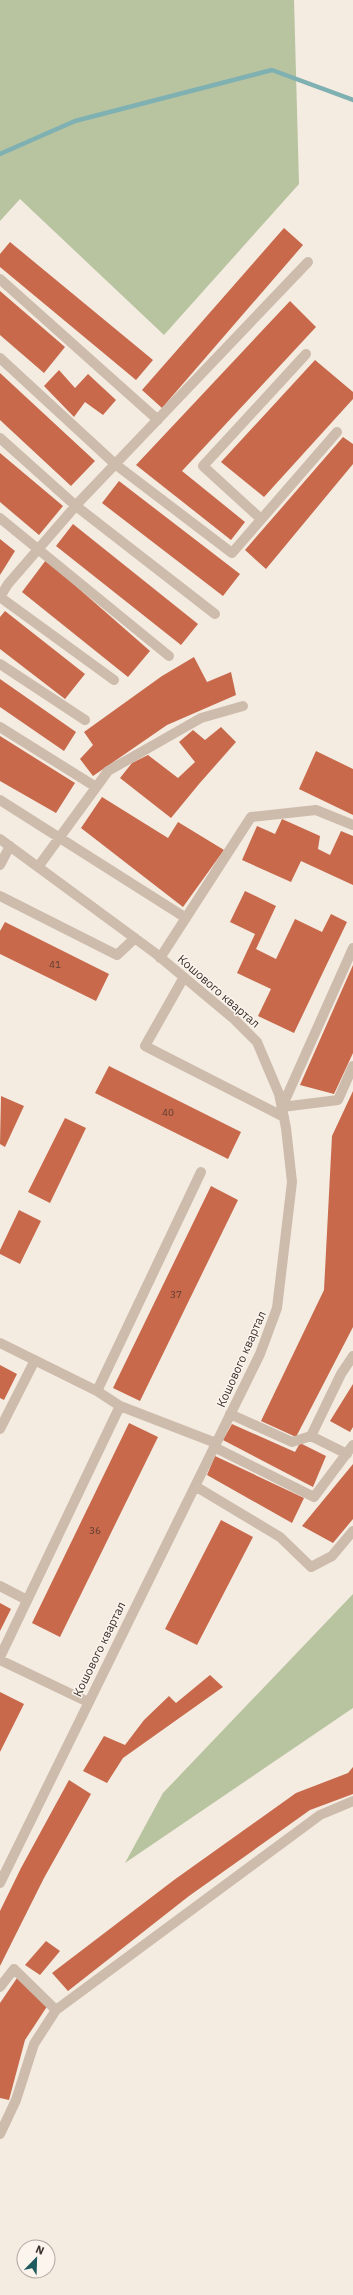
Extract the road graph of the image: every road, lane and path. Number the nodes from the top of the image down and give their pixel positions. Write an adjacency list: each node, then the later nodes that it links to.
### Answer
1 (308, 262): 5 (street)
2 (0, 279): 5 (street)
3 (306, 354): 11 (street)
4 (0, 358): 8 (street)
5 (158, 420): 8 (street)
6 (338, 432): 11 (street)
7 (0, 438): 9 (street)
8 (115, 464): 9 (street); 11 (street)
9 (76, 506): 12 (street); 14 (street)
10 (0, 518): 12 (street)
11 (261, 519)
12 (39, 548): 13 (street); 15 (street)
13 (0, 597): 17 (street)
14 (215, 614)
15 (169, 656)
16 (0, 664): 19 (street)
17 (114, 680)
18 (242, 706): 21 (street)
19 (85, 720)
20 (0, 727): 21 (street)
21 (96, 787): 24 (street)
22 (0, 800): 24 (street)
23 (353, 825): 30 (street)
24 (60, 837): 28 (street); 30 (street)
25 (0, 839): 26 (street, Кошового квартал)
26 (10, 846): 27 (street); 28 (street, Кошового квартал)
27 (0, 865)
28 (38, 867): 31 (street, Кошового квартал)
29 (0, 896): 31 (street)
30 (186, 918): 33 (street)
31 (135, 938): 33 (street, Кошового квартал)
32 (353, 948): 36 (street)
33 (160, 958): 34 (street, Кошового квартал)
34 (184, 977): 36 (street, Кошового квартал); 37 (street)
35 (353, 1066): 36 (street)
36 (282, 1107): 37 (street, Кошового квартал)
37 (284, 1117): 44 (street, Кошового квартал)
38 (201, 1172): 42 (street)
39 (0, 1343): 41 (street)
40 (353, 1356): 46 (street)
41 (35, 1360): 42 (street); 45 (street)
42 (97, 1391): 43 (street)
43 (120, 1406): 47 (street); 53 (street)
44 (230, 1414): 46 (street); 47 (street, Кошового квартал)
45 (0, 1429)
46 (311, 1436): 49 (street)
47 (215, 1445): 49 (street); 50 (street, Кошового квартал)
48 (353, 1445): 49 (street)
49 (347, 1454)
50 (195, 1486): 51 (street); 55 (street, Кошового квартал)
51 (353, 1531)
52 (0, 1586): 53 (street)
53 (26, 1600): 54 (street)
54 (0, 1658): 55 (street)
55 (88, 1702): 57 (street, Кошового квартал)
56 (353, 1801): 59 (street)
57 (0, 1883)
58 (0, 1987): 59 (street)
59 (56, 2010): 60 (street)
60 (0, 2134)

